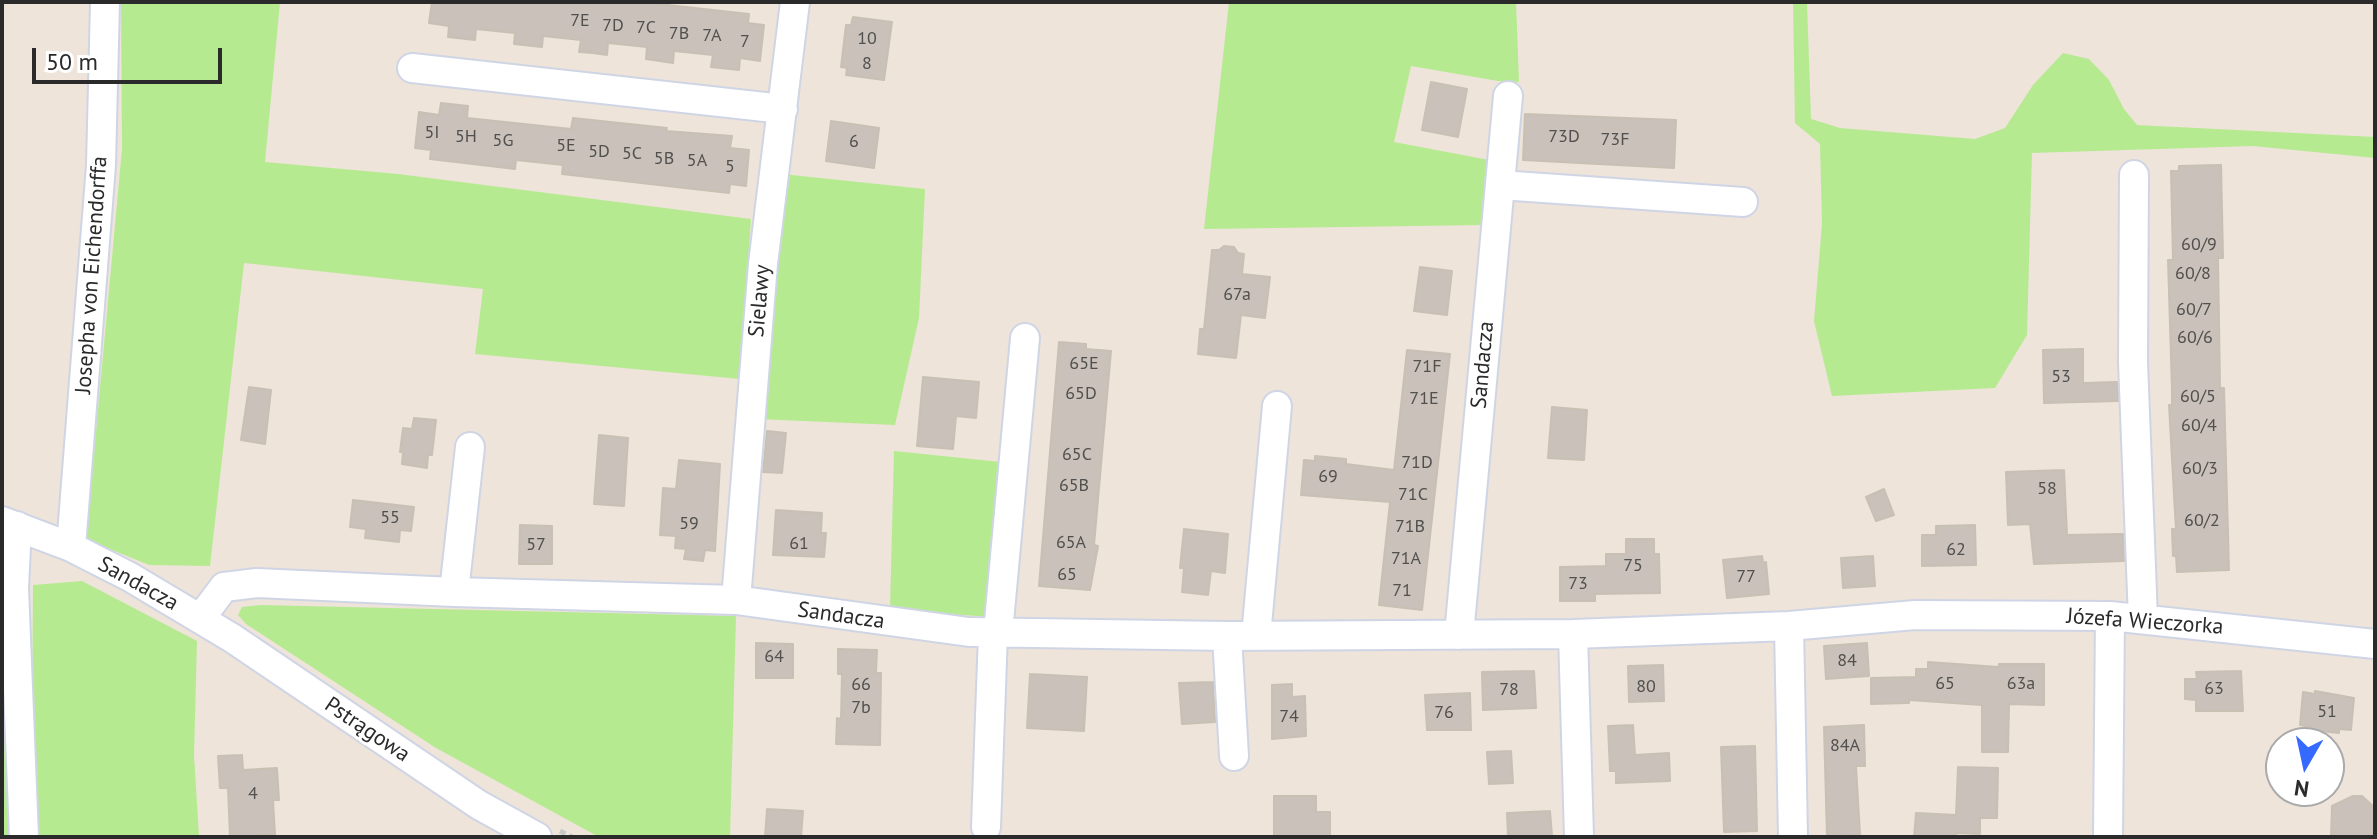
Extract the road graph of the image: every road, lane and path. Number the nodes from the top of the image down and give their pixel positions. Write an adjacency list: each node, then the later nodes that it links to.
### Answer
1 (105, 2): 13 (street, Josepha von Eichendorffa)
2 (795, 2): 5 (street, Sielawy)
3 (412, 68): 5 (street)
4 (1508, 96): 7 (street, Sandacza)
5 (783, 109): 15 (street, Sielawy)
6 (2134, 175): 19 (street)
7 (1500, 185): 8 (street); 23 (street, Sandacza)
8 (1743, 202)
9 (1025, 338): 21 (street)
10 (1277, 406): 25 (street)
11 (470, 447): 14 (street)
12 (10, 524): 13 (street, Sandacza); 29 (street)
13 (71, 547): 18 (street, Sandacza)
14 (454, 592): 15 (street, Sandacza); 18 (street, Sandacza)
15 (736, 600): 21 (street, Sandacza)
16 (1915, 615): 17 (street, Józefa Wieczorka); 20 (street, Sandacza)
17 (2110, 616): 19 (street, Józefa Wieczorka); 33 (street)
18 (200, 619): 30 (street, Pstrągowa)
19 (2143, 619): 26 (street, Józefa Wieczorka)
20 (1789, 626): 22 (street, Sandacza); 32 (street)
21 (996, 633): 24 (street, Sandacza); 28 (street)
22 (1573, 634): 23 (street, Sandacza); 31 (street)
23 (1459, 635): 25 (street, Sandacza)
24 (1227, 636): 25 (street, Sandacza); 27 (street)
25 (1256, 636)
26 (2374, 647)
27 (1234, 756)
28 (986, 827)
29 (24, 837)
30 (537, 837)
31 (1579, 837)
32 (1793, 837)
33 (2108, 837)

